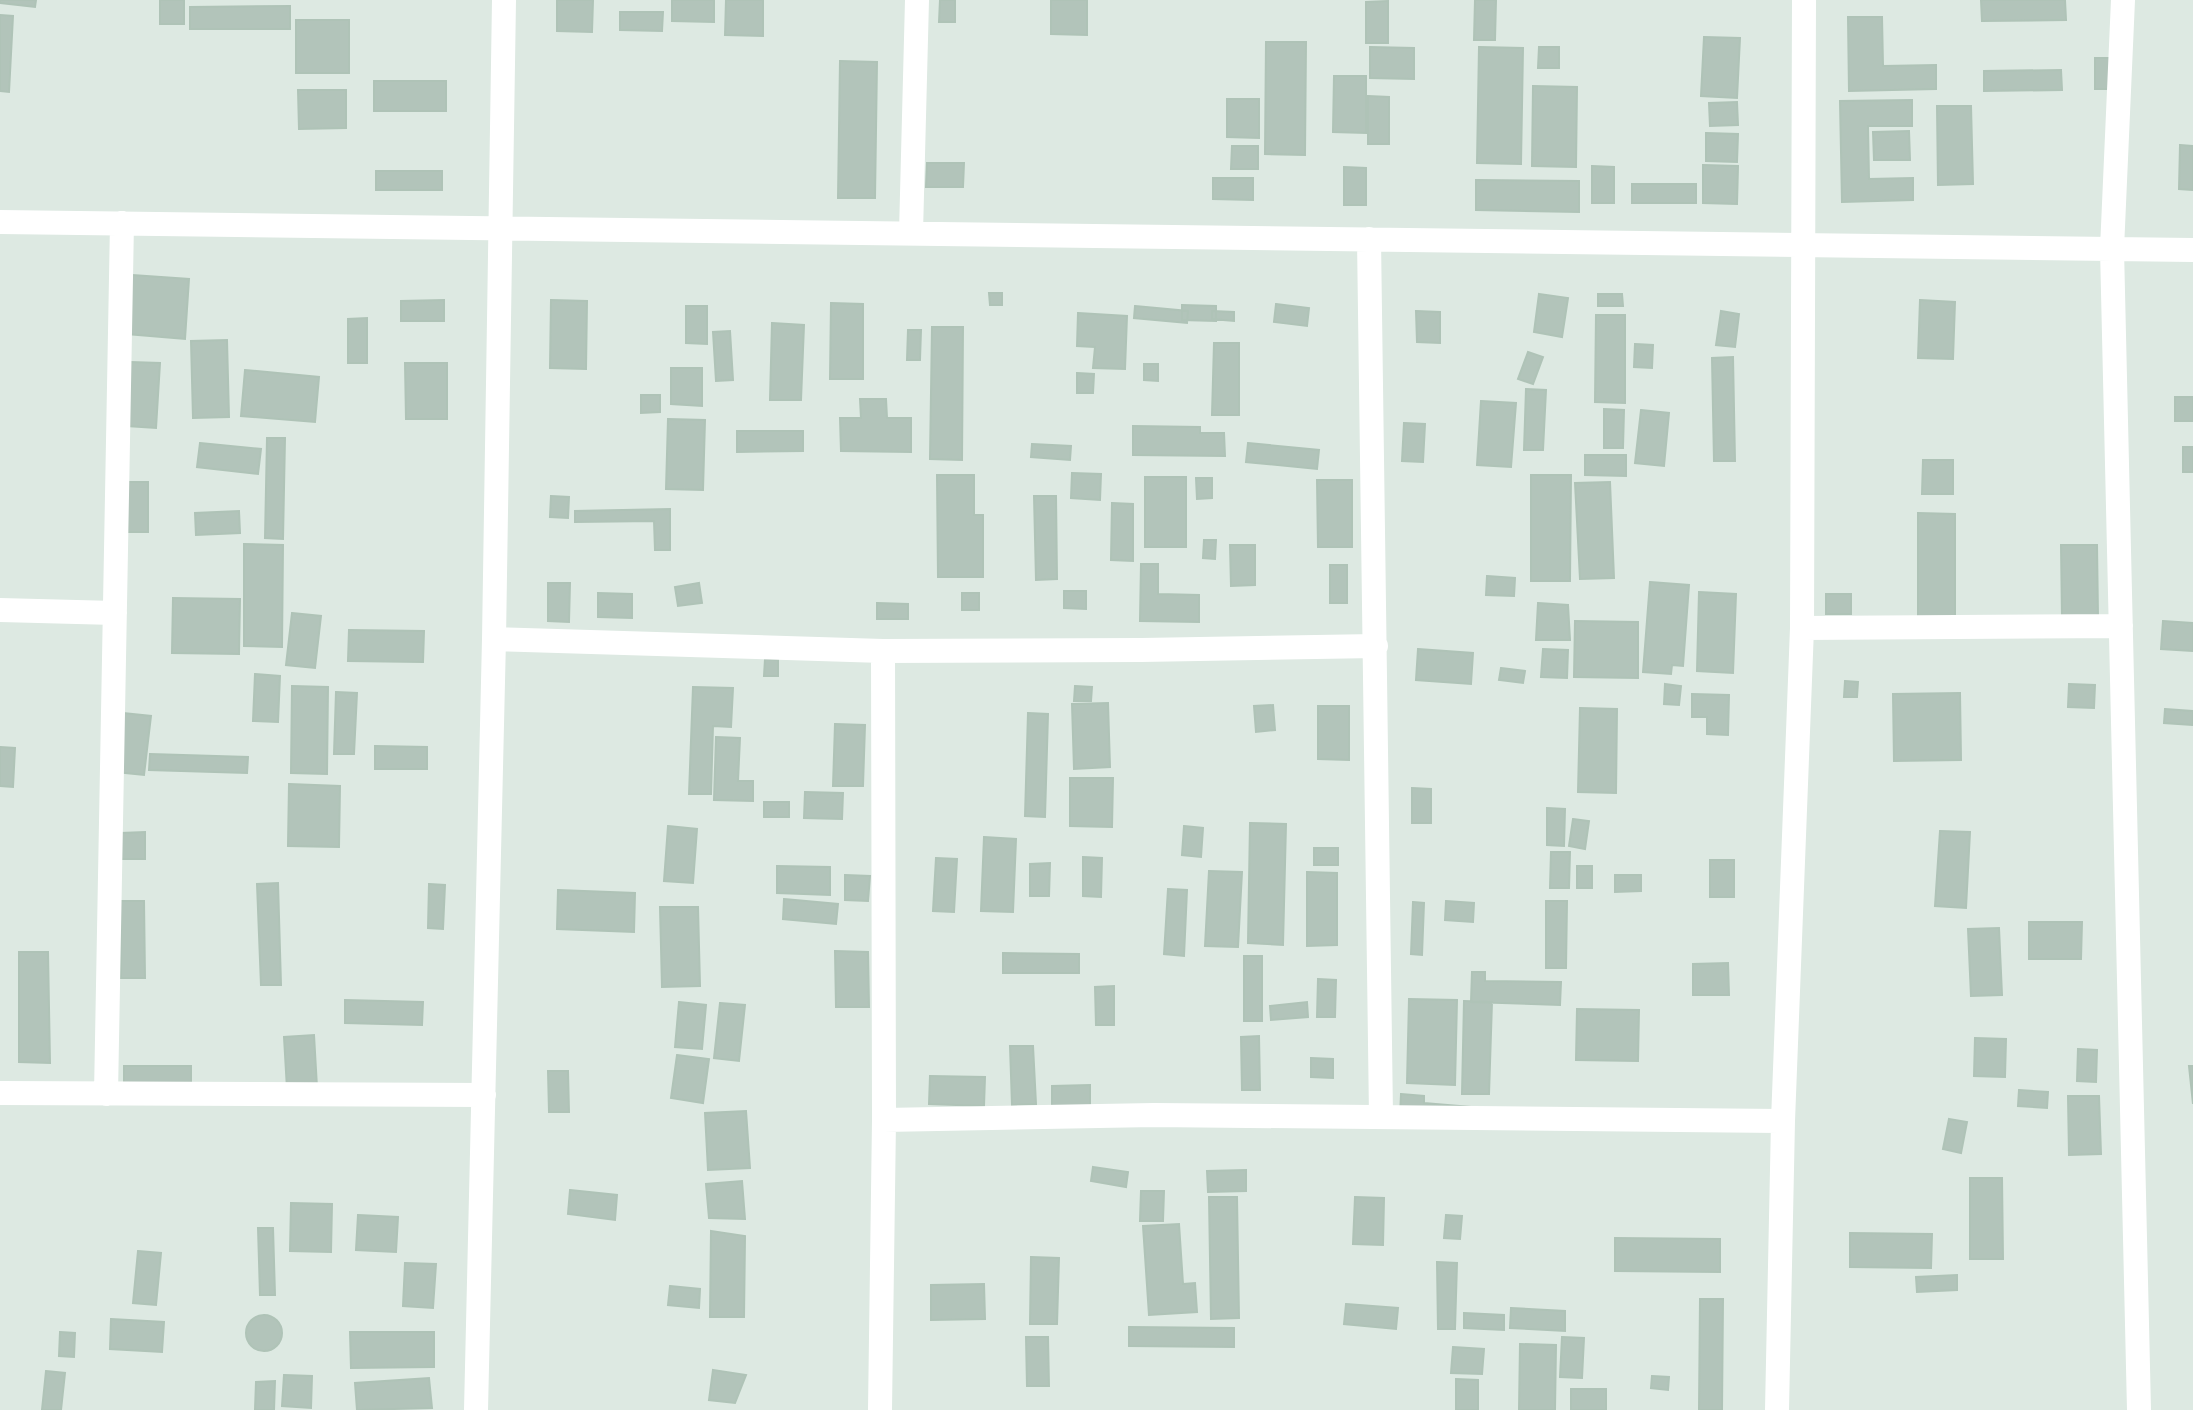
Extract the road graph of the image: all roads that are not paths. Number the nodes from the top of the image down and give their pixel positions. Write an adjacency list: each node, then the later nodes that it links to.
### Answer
1 (504, 0): 7 (street)
2 (917, 0): 8 (street)
3 (1804, 0): 10 (street)
4 (2123, 0): 11 (street)
5 (0, 222): 6 (street)
6 (122, 223): 7 (street); 14 (street)
7 (500, 227): 8 (street); 17 (street)
8 (911, 233): 9 (street)
9 (1369, 239): 10 (street); 18 (street)
10 (1802, 245): 11 (street); 16 (street)
11 (2112, 249): 12 (street); 15 (street)
12 (2193, 250)
13 (0, 610): 14 (street)
14 (115, 613): 21 (street)
15 (2121, 626): 16 (street); 29 (street)
16 (1802, 628): 25 (street)
17 (494, 639): 19 (street); 22 (street)
18 (1376, 646): 19 (street); 23 (street)
19 (883, 651): 24 (street)
20 (0, 1093): 21 (street)
21 (106, 1094): 22 (street)
22 (484, 1095): 26 (street)
23 (1381, 1116): 24 (street); 25 (street)
24 (884, 1120): 27 (street)
25 (1783, 1121): 28 (street)
26 (476, 1410)
27 (880, 1410)
28 (1777, 1410)
29 (2139, 1410)

